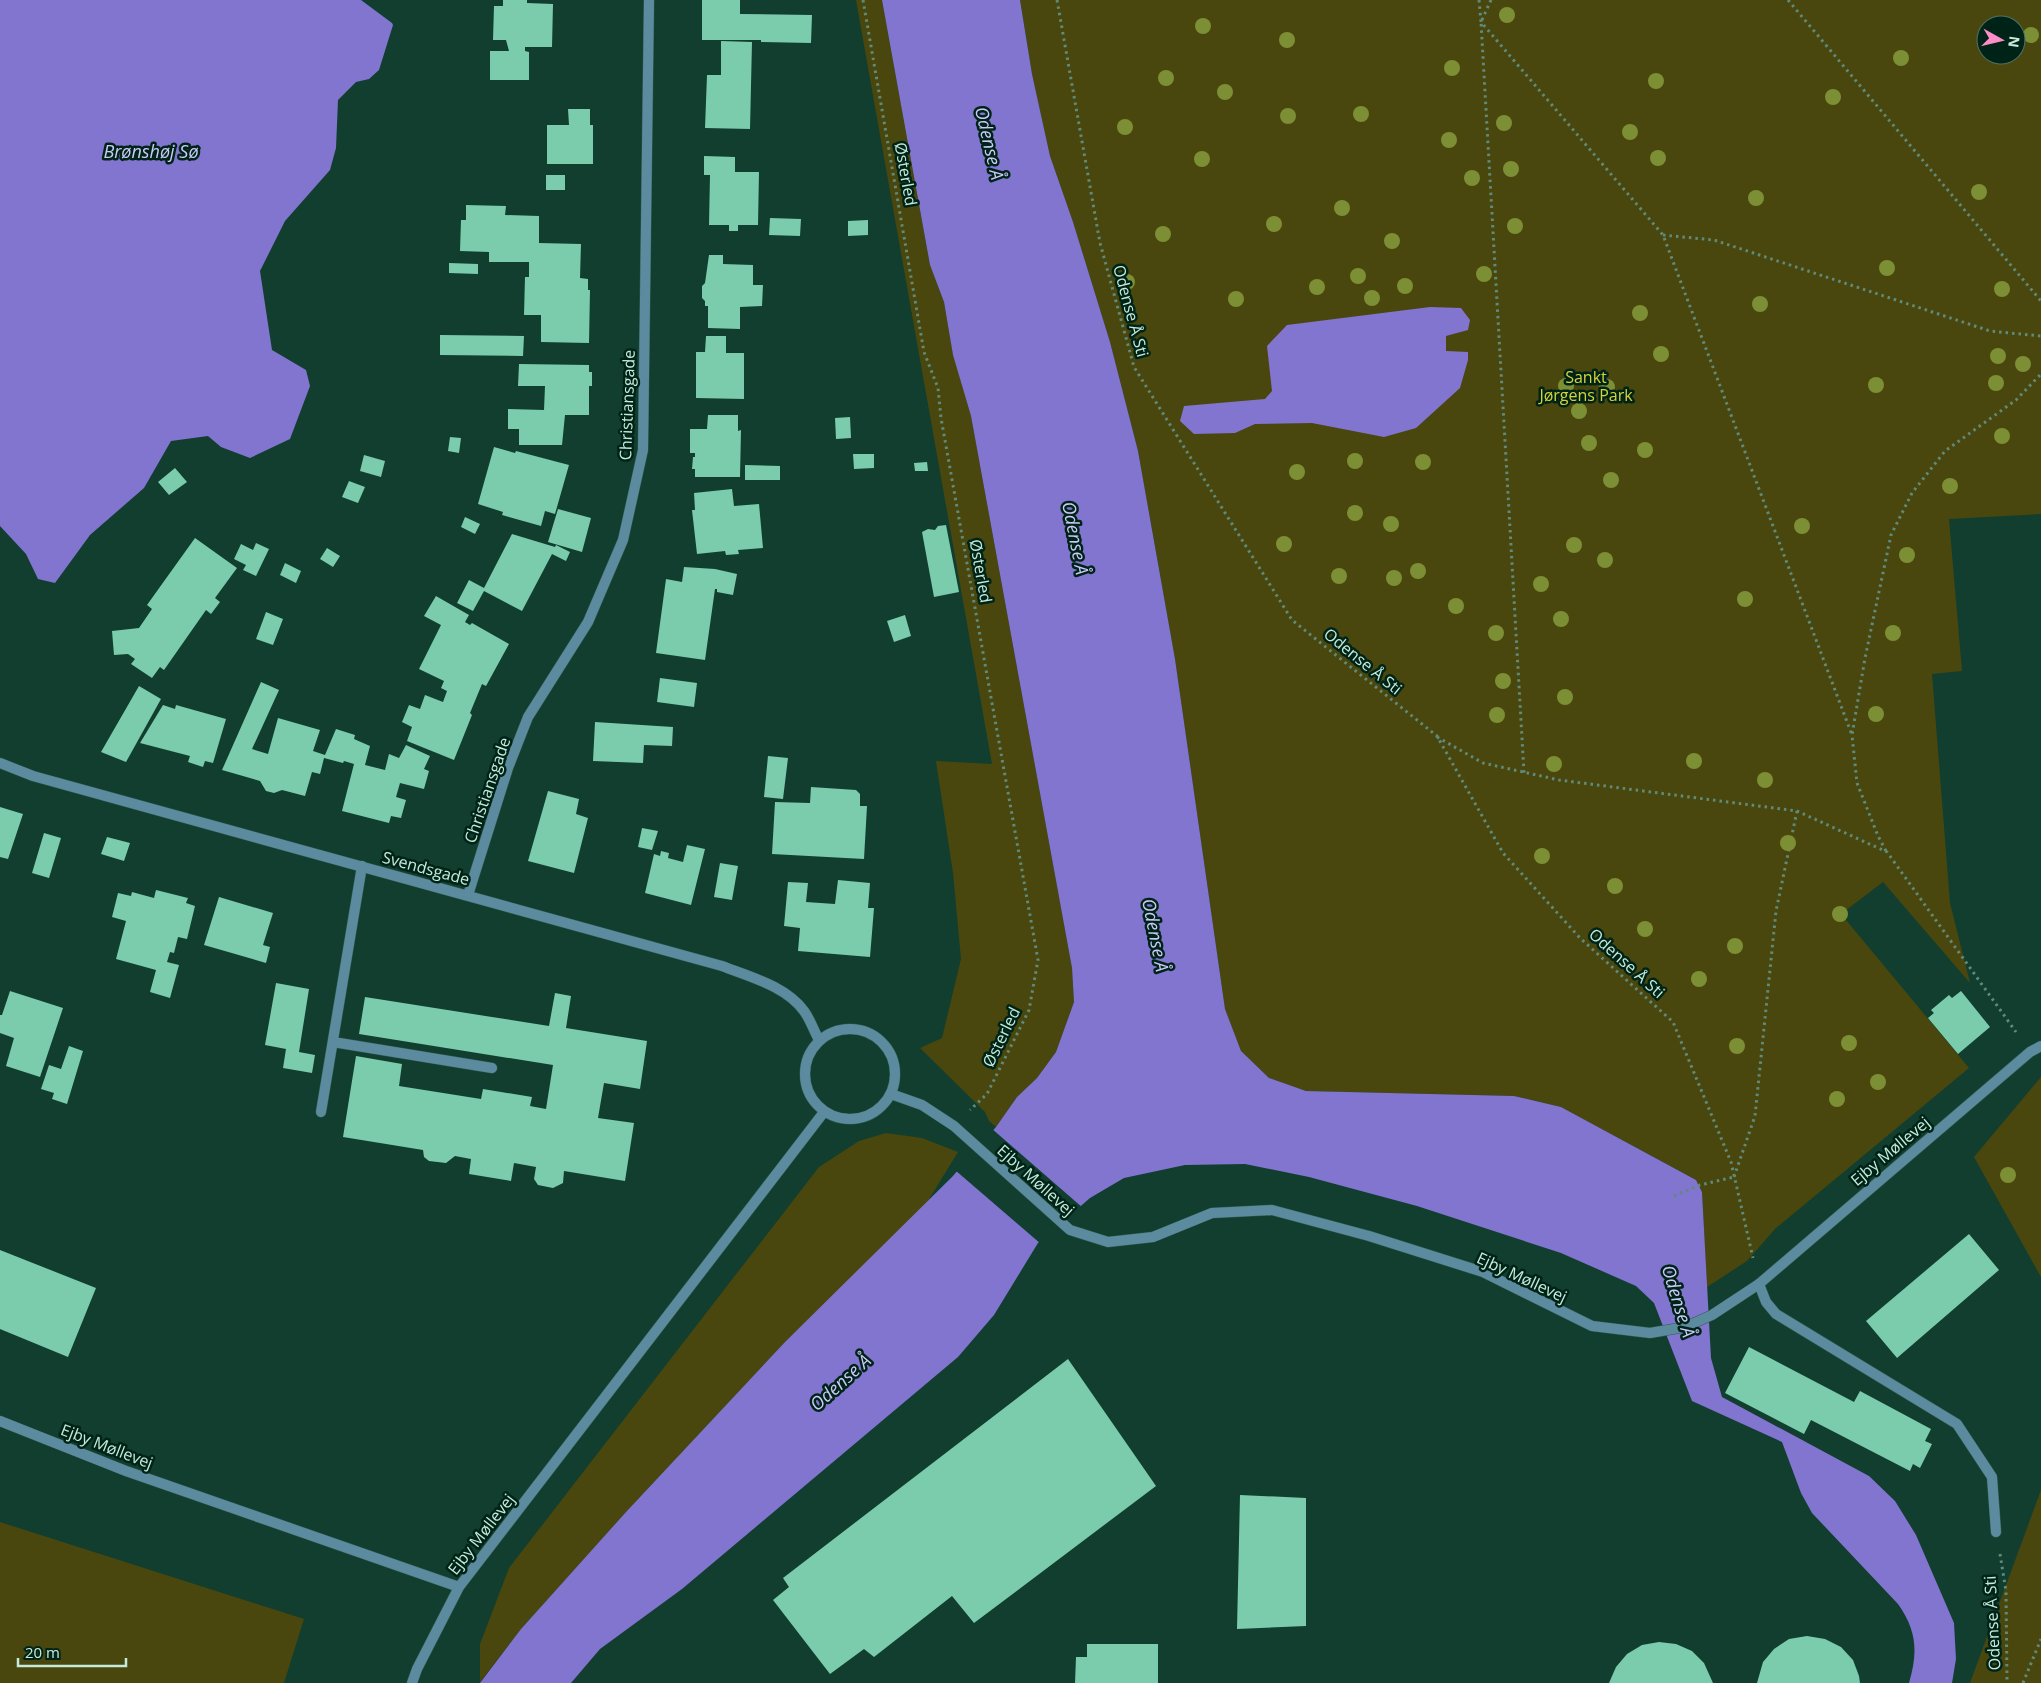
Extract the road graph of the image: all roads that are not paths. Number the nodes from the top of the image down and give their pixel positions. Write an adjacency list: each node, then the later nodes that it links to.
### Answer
1 (649, 0): 4 (street, Christiansgade)
2 (0, 763): 3 (street, Svendsgade)
3 (362, 866): 4 (street, Svendsgade); 6 (street)
4 (468, 895): 5 (street, Svendsgade)
5 (819, 1040): 9 (street); 11 (street)
6 (333, 1042): 8 (street); 10 (street)
7 (2041, 1046): 12 (street, Ejby Møllevej)
8 (492, 1068)
9 (891, 1094): 11 (street); 12 (street, Ejby Møllevej)
10 (321, 1112)
11 (824, 1112): 15 (street, Ejby Møllevej)
12 (1759, 1284): 14 (street)
13 (0, 1421): 15 (street, Ejby Møllevej)
14 (1996, 1532)
15 (459, 1587): 16 (street)
16 (412, 1683)

